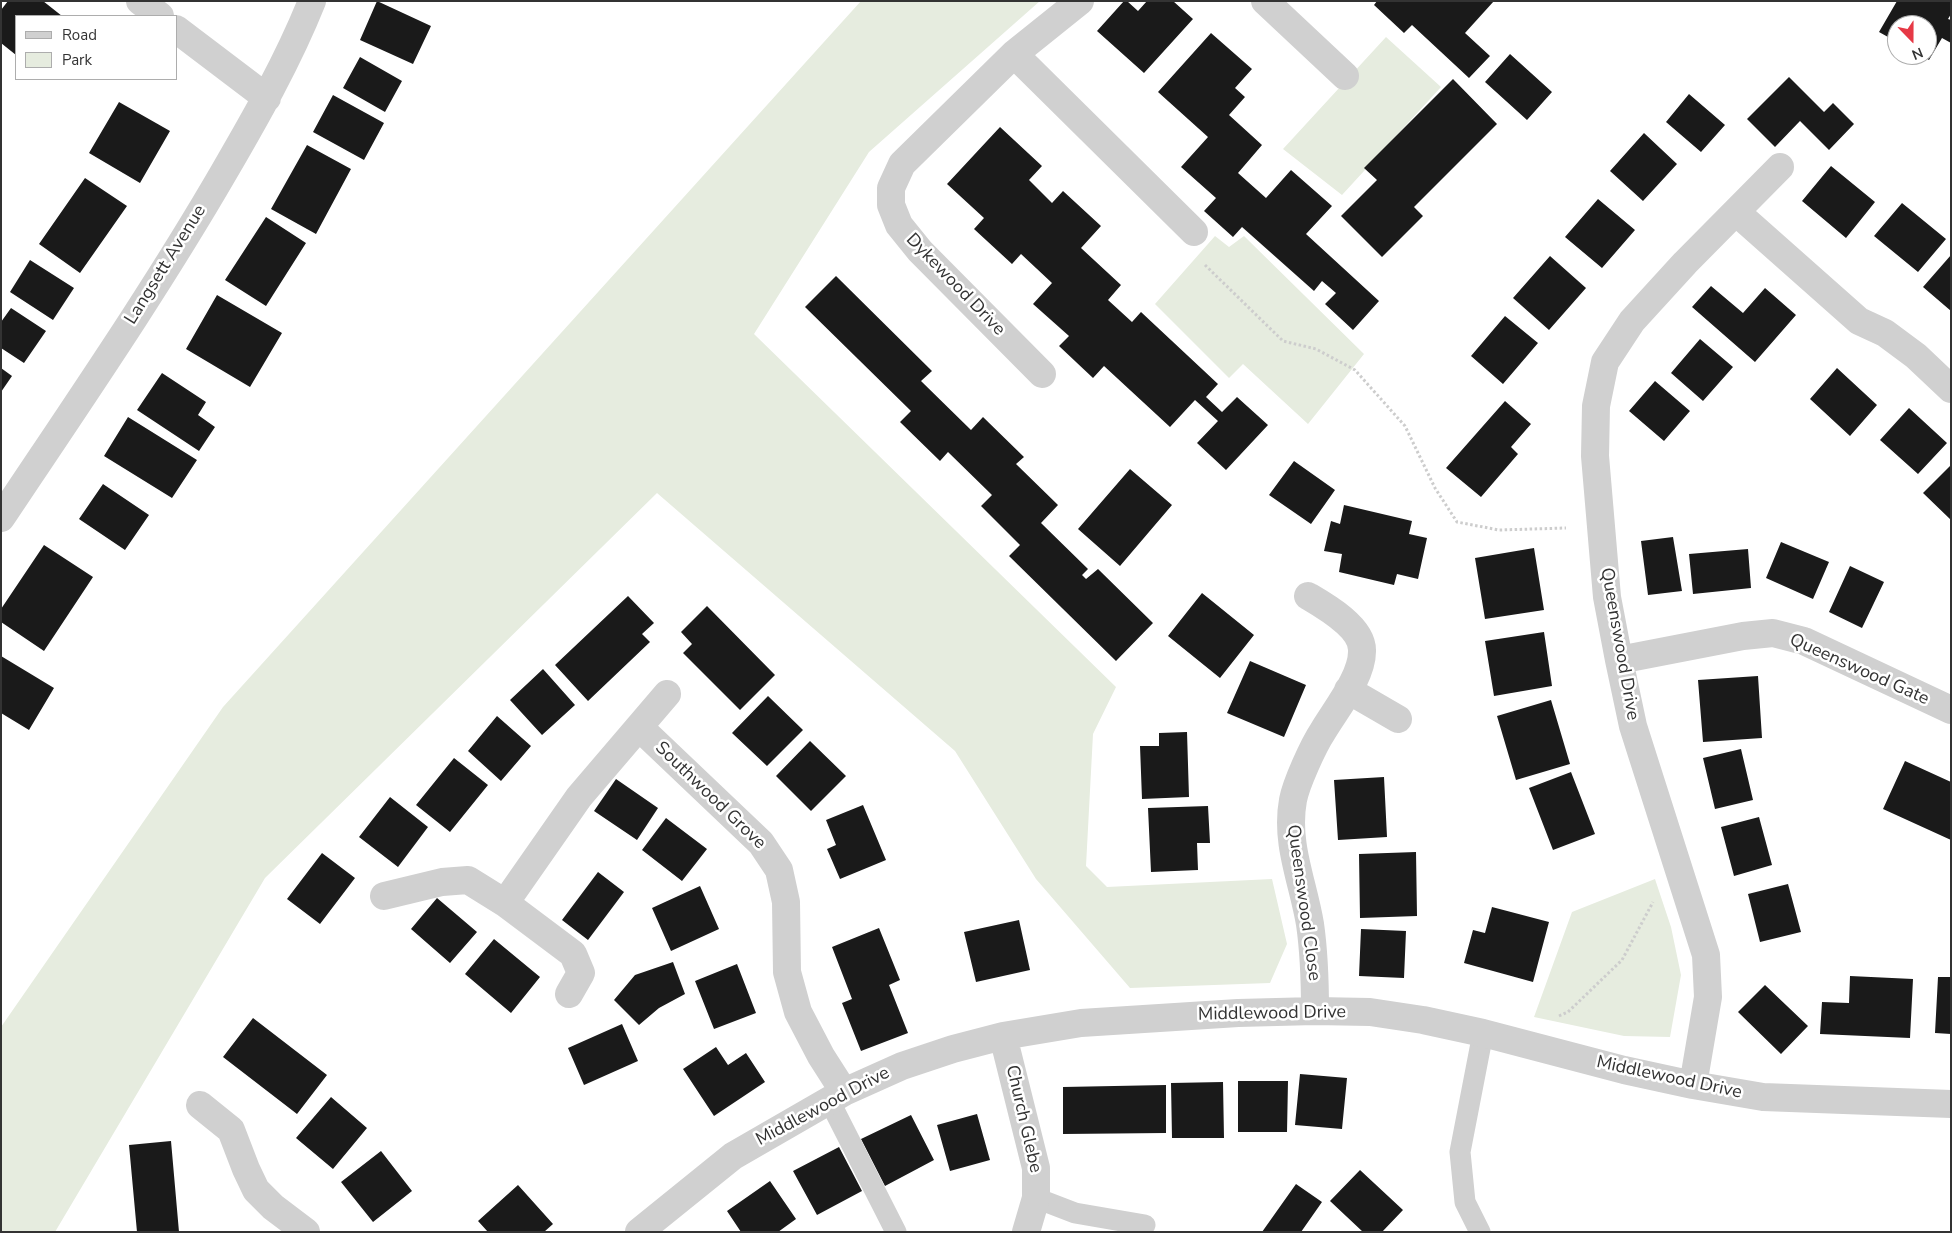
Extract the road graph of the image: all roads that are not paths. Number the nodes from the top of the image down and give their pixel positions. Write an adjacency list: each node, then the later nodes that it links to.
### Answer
1 (140, 1): 5 (street)
2 (312, 1): 9 (street, Langsett Avenue)
3 (1080, 1): 7 (street, Dykewood Drive)
4 (1265, 1): 8 (street)
5 (159, 15)
6 (178, 31): 9 (street)
7 (1014, 54): 12 (street); 13 (street, Dykewood Drive)
8 (1345, 76)
9 (267, 98): 15 (street, Langsett Avenue)
10 (1780, 167): 11 (street, Queenswood Drive)
11 (1736, 212): 14 (street); 17 (street, Queenswood Drive)
12 (1194, 232)
13 (1042, 374)
14 (1951, 389)
15 (1, 518)
16 (1308, 596): 18 (street, Queenswood Close)
17 (1619, 660): 20 (street, Queenswood Gate); 29 (street, Queenswood Drive)
18 (1348, 690): 21 (street); 26 (street, Queenswood Close)
19 (667, 694): 22 (street, Southwood Grove)
20 (1951, 710)
21 (1398, 718)
22 (639, 727): 24 (street, Southwood Grove); 30 (street, Southwood Grove)
23 (384, 896): 24 (street)
24 (505, 903): 25 (street)
25 (569, 994)
26 (1315, 1011): 27 (street, Middlewood Drive); 28 (street, Middlewood Drive)
27 (1483, 1033): 29 (street, Middlewood Drive); 39 (lane)
28 (1004, 1036): 30 (street, Middlewood Drive); 33 (street, Church Glebe)
29 (1693, 1085): 31 (street, Middlewood Drive)
30 (836, 1096): 36 (street, Middlewood Drive); 37 (lane)
31 (1951, 1104)
32 (200, 1105): 35 (street)
33 (1036, 1198): 34 (lane); 38 (street, Church Glebe)
34 (1145, 1226)
35 (306, 1232)
36 (639, 1232)
37 (896, 1232)
38 (1026, 1232)
39 (1480, 1232)

